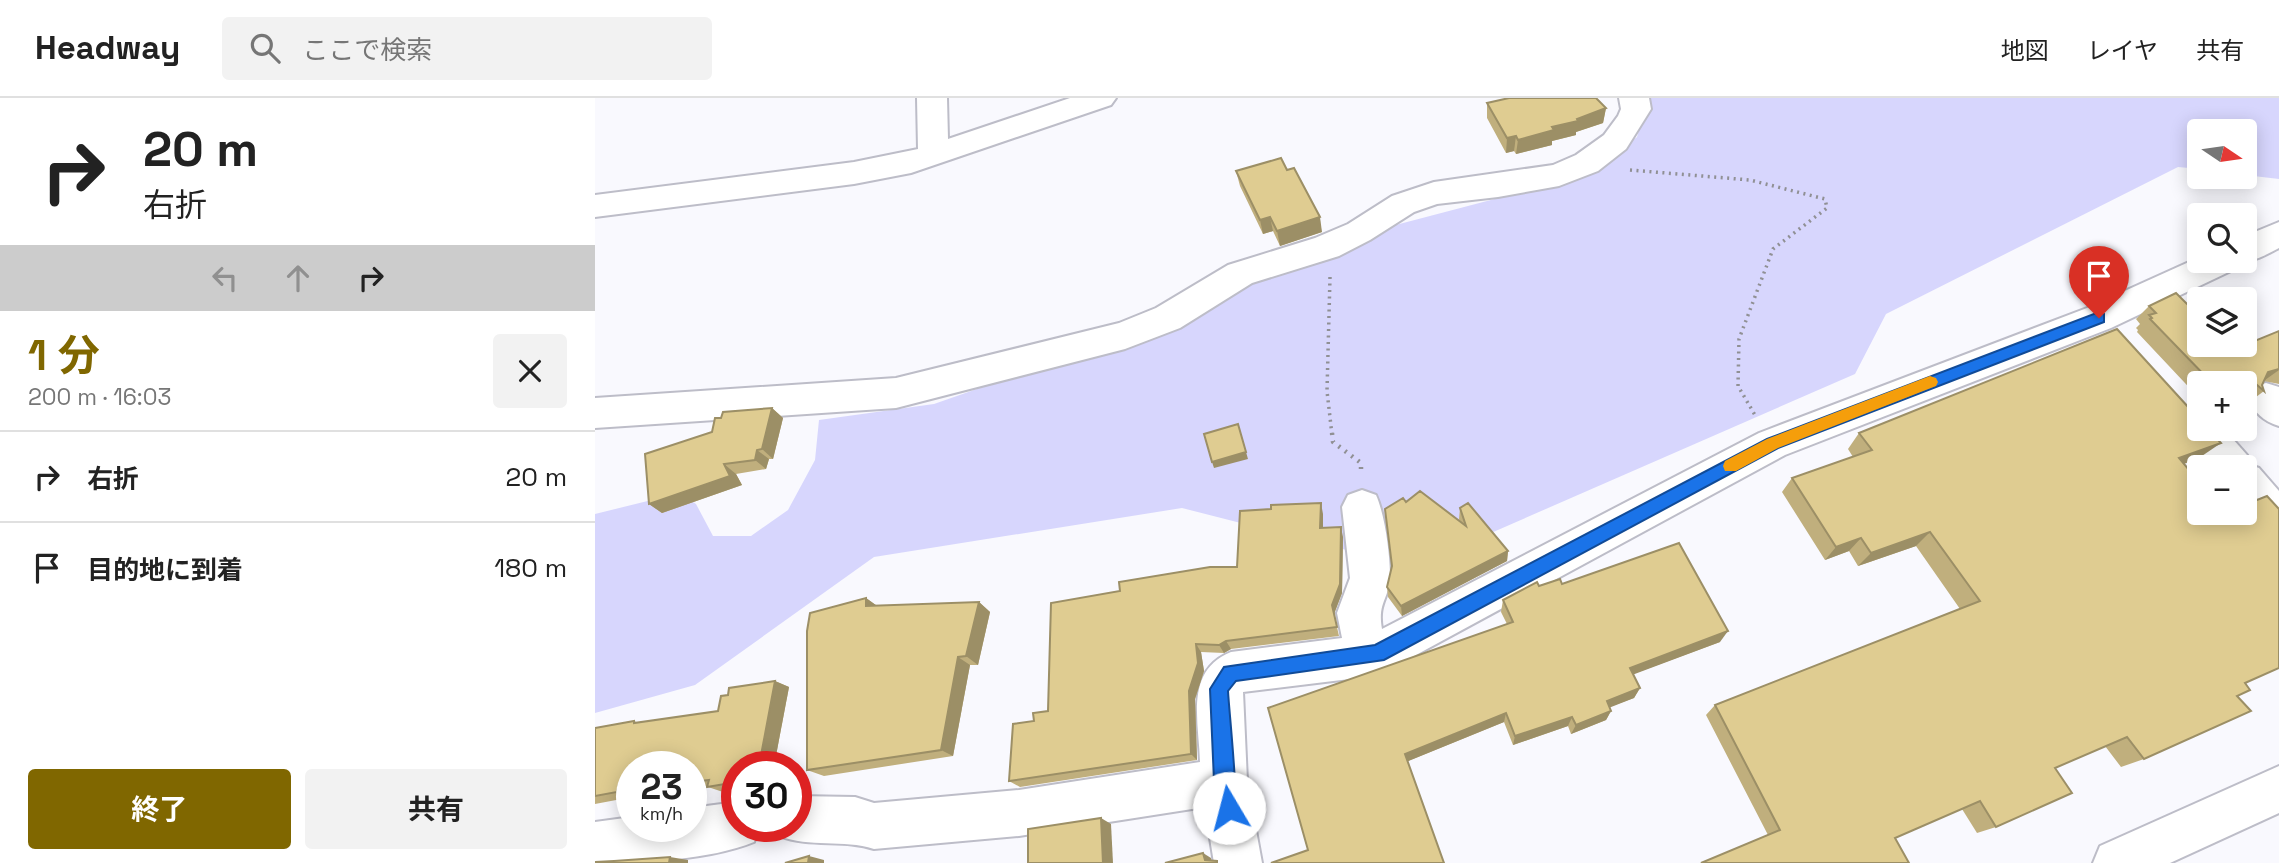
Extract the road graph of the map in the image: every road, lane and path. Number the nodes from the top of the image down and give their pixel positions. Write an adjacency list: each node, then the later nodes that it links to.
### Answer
1 (932, 98): 4 (street)
2 (1101, 98): 4 (street)
3 (1634, 98): 5 (street)
4 (933, 155): 6 (street)
5 (1587, 163): 9 (street); 13 (path)
6 (595, 205)
7 (2279, 234): 8 (street)
8 (2257, 244)
9 (1331, 245): 11 (street); 15 (path)
10 (2201, 273): 13 (street)
11 (595, 413)
12 (2211, 441): 14 (street)
13 (1772, 444): 19 (street)
14 (2223, 455)
15 (1361, 463)
16 (2257, 494): 18 (street)
17 (1362, 508): 19 (street)
18 (2279, 519)
19 (1366, 656): 20 (street)
20 (1224, 781): 22 (street); 25 (street)
21 (2279, 789): 26 (street)
22 (812, 819)
23 (721, 827): 24 (street)
24 (595, 846)
25 (1238, 863)
26 (2117, 863)

